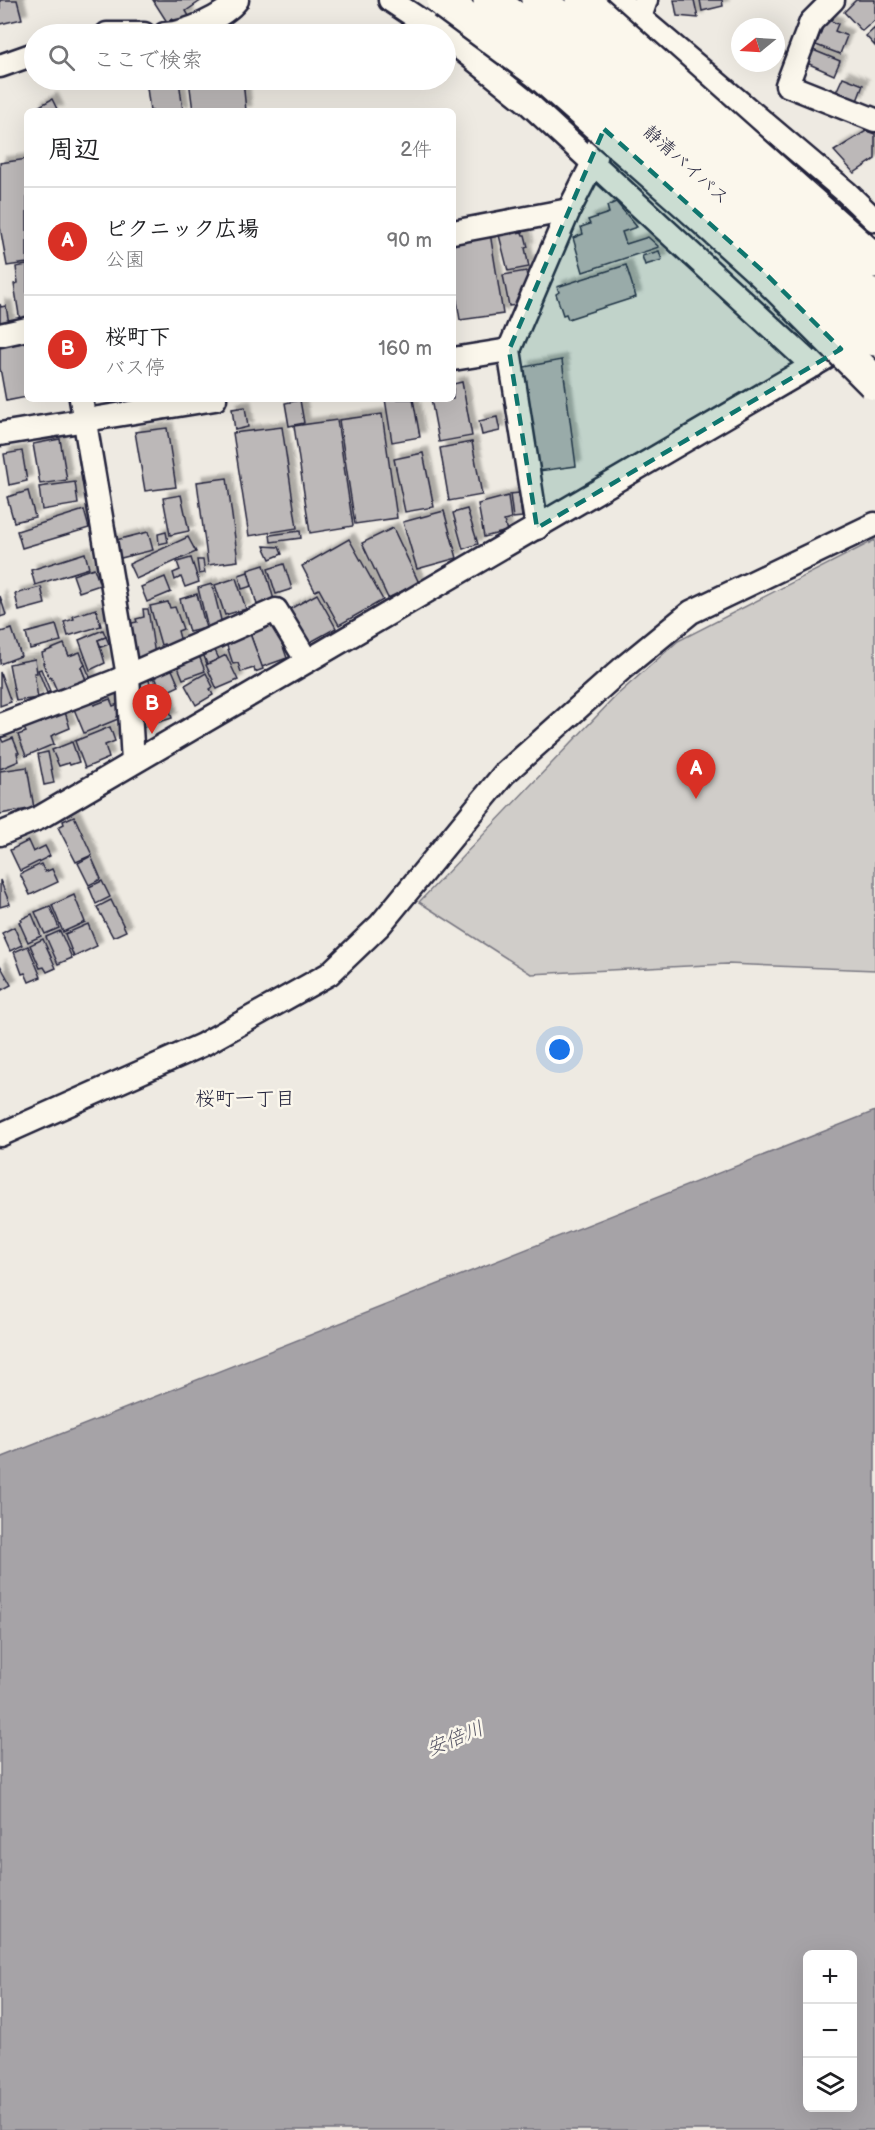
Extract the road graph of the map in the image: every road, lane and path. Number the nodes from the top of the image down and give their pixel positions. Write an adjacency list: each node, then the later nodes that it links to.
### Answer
1 (237, 0): 10 (street)
2 (390, 0): 11 (street)
3 (490, 0): 25 (highway, 静清バイパス, bridge)
4 (538, 0): 21 (highway, 静清バイパス, bridge)
5 (582, 0): 20 (highway, bridge)
6 (620, 0): 9 (street)
7 (833, 0): 15 (street)
8 (444, 2): 29 (highway, bridge)
9 (643, 8): 16 (street); 18 (street)
10 (202, 24)
11 (426, 24)
12 (456, 46): 16 (street)
13 (24, 58): 14 (street)
14 (0, 66)
15 (873, 115)
16 (593, 163): 17 (street); 28 (street)
17 (569, 210): 19 (street); 26 (street)
18 (875, 220)
19 (456, 231)
20 (875, 261)
21 (875, 301)
22 (875, 329): 28 (street)
23 (24, 330): 24 (street)
24 (0, 335)
25 (875, 339)
26 (509, 350): 27 (street); 34 (street)
27 (456, 359)
28 (813, 366): 34 (street)
29 (875, 383)
30 (179, 402): 31 (street)
31 (83, 410): 32 (street); 36 (street)
32 (0, 434)
33 (875, 524): 40 (street)
34 (537, 528): 35 (street)
35 (307, 661): 36 (street); 38 (street)
36 (128, 676): 37 (street); 38 (street)
37 (0, 725)
38 (133, 762): 39 (street)
39 (0, 834)
40 (0, 1135)

